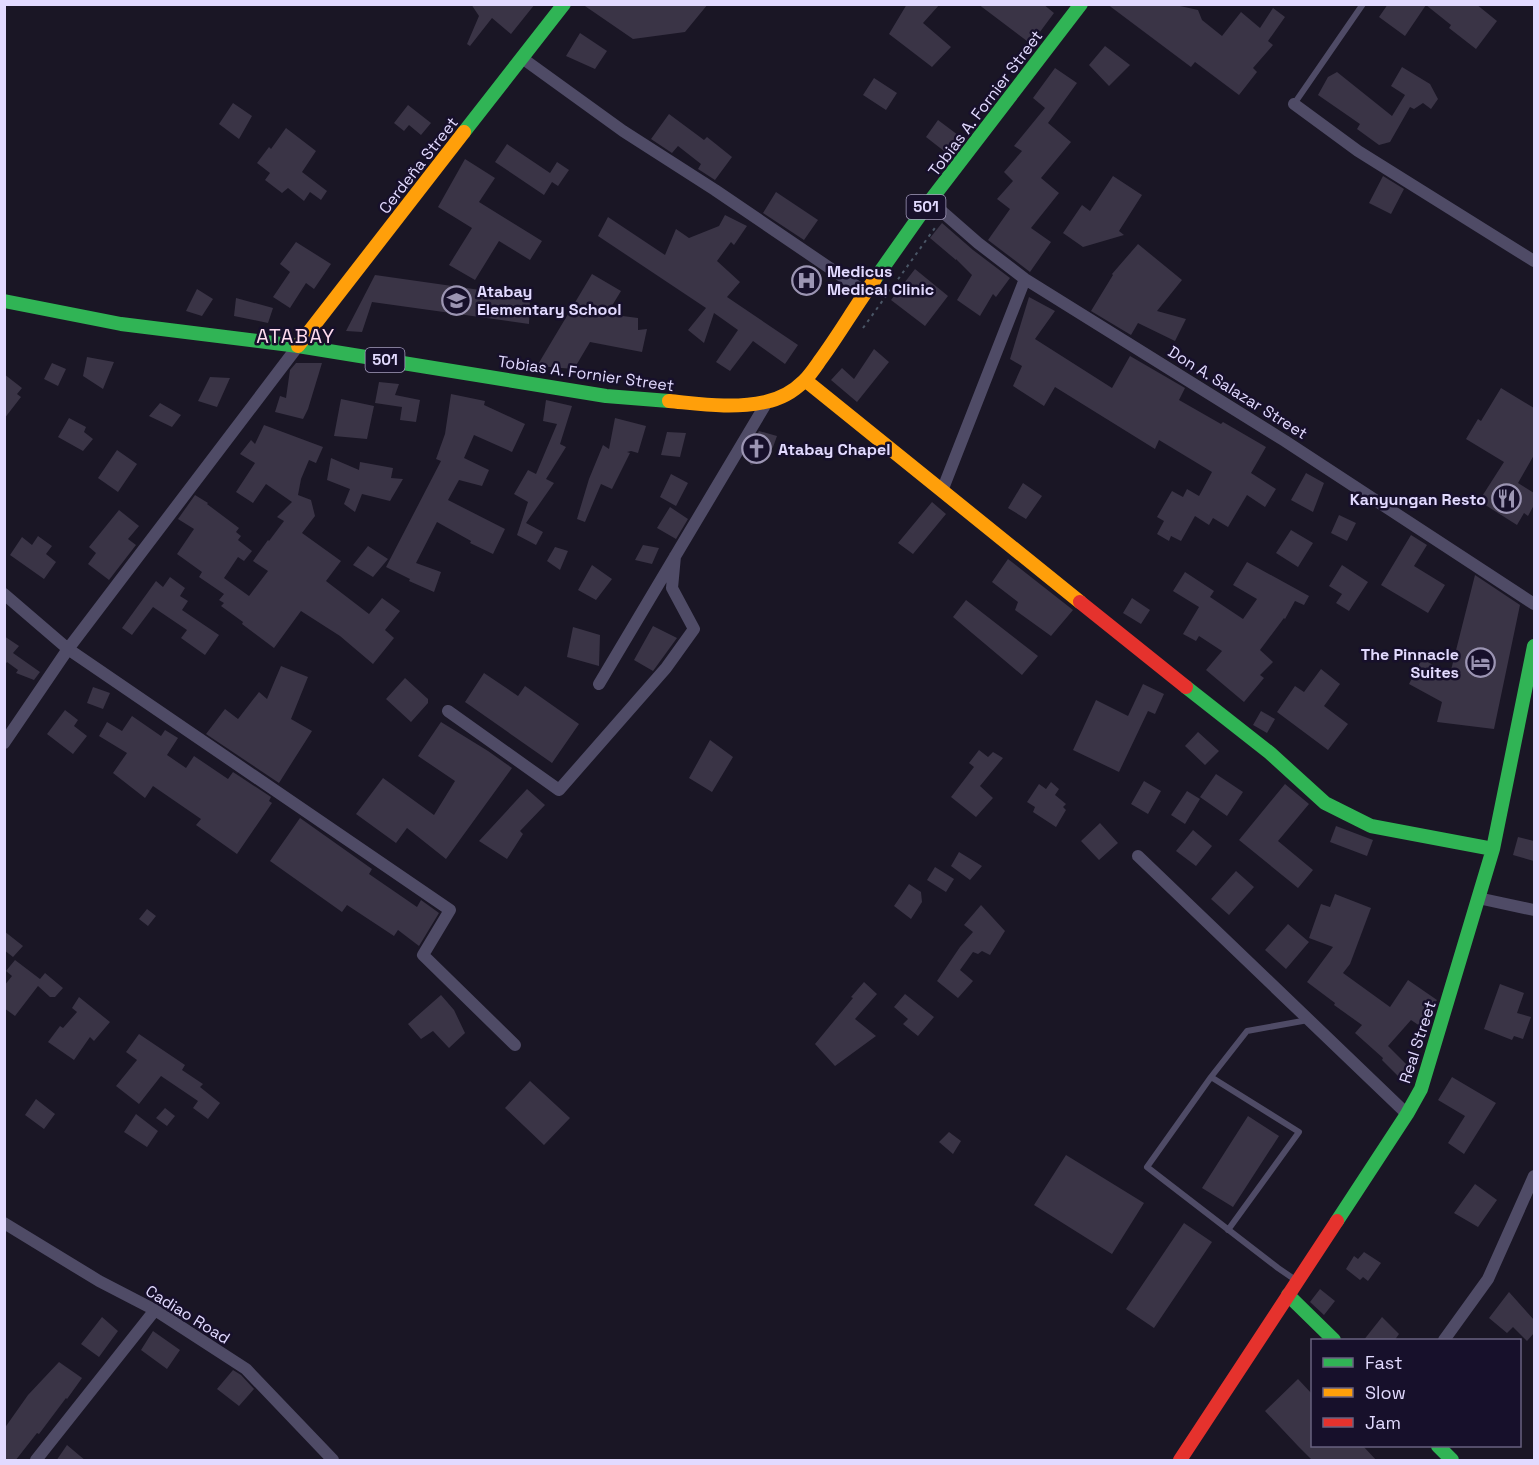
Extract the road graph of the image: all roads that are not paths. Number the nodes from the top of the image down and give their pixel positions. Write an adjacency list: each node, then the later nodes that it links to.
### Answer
1 (564, 4): 4 (main road, Cerdeña Street)
2 (1081, 4): 6 (main road, Tobias A. Fornier Street / 501)
3 (1363, 4): 5 (lane)
4 (522, 58): 9 (street); 11 (main road, Cerdeña Street)
5 (1294, 104): 7 (street)
6 (930, 201): 8 (street, Don A. Salazar Street); 9 (main road, Tobias A. Fornier Street / 501)
7 (1534, 261)
8 (1025, 279): 14 (street); 17 (street, Don A. Salazar Street)
9 (865, 292): 12 (main road, Tobias A. Fornier Street / 501)
10 (4, 301): 11 (main road, Tobias A. Fornier Street / 501)
11 (298, 346): 13 (main road, Tobias A. Fornier Street / 501); 19 (street)
12 (805, 380): 13 (main road, Tobias A. Fornier Street / 501); 14 (main road)
13 (766, 402): 15 (street)
14 (942, 491): 23 (main road)
15 (675, 556): 20 (street); 21 (street)
16 (4, 594): 19 (street)
17 (1534, 604)
18 (1534, 646): 23 (main road, Real Street)
19 (68, 649): 22 (street); 28 (street)
20 (599, 684)
21 (448, 711)
22 (4, 743)
23 (1493, 849): 25 (main road, Real Street)
24 (1138, 856): 27 (street)
25 (1478, 898): 26 (street); 30 (main road, Real Street)
26 (1534, 910)
27 (1308, 1019): 29 (lane); 30 (street)
28 (515, 1045)
29 (1210, 1077): 33 (lane); 33 (lane)
30 (1407, 1114): 34 (main road, Real Street)
31 (1534, 1176): 38 (street)
32 (4, 1223): 36 (street, Cadiao Road)
33 (1228, 1230): 34 (lane)
34 (1298, 1282): 35 (main road, Real Street)
35 (1288, 1295): 37 (main road); 42 (main road, Real Street)
36 (155, 1310): 40 (street); 41 (street, Cadiao Road)
37 (1332, 1339)
38 (1444, 1339)
39 (1439, 1447): 43 (main road)
40 (36, 1461)
41 (333, 1461)
42 (1180, 1461)
43 (1452, 1461)

